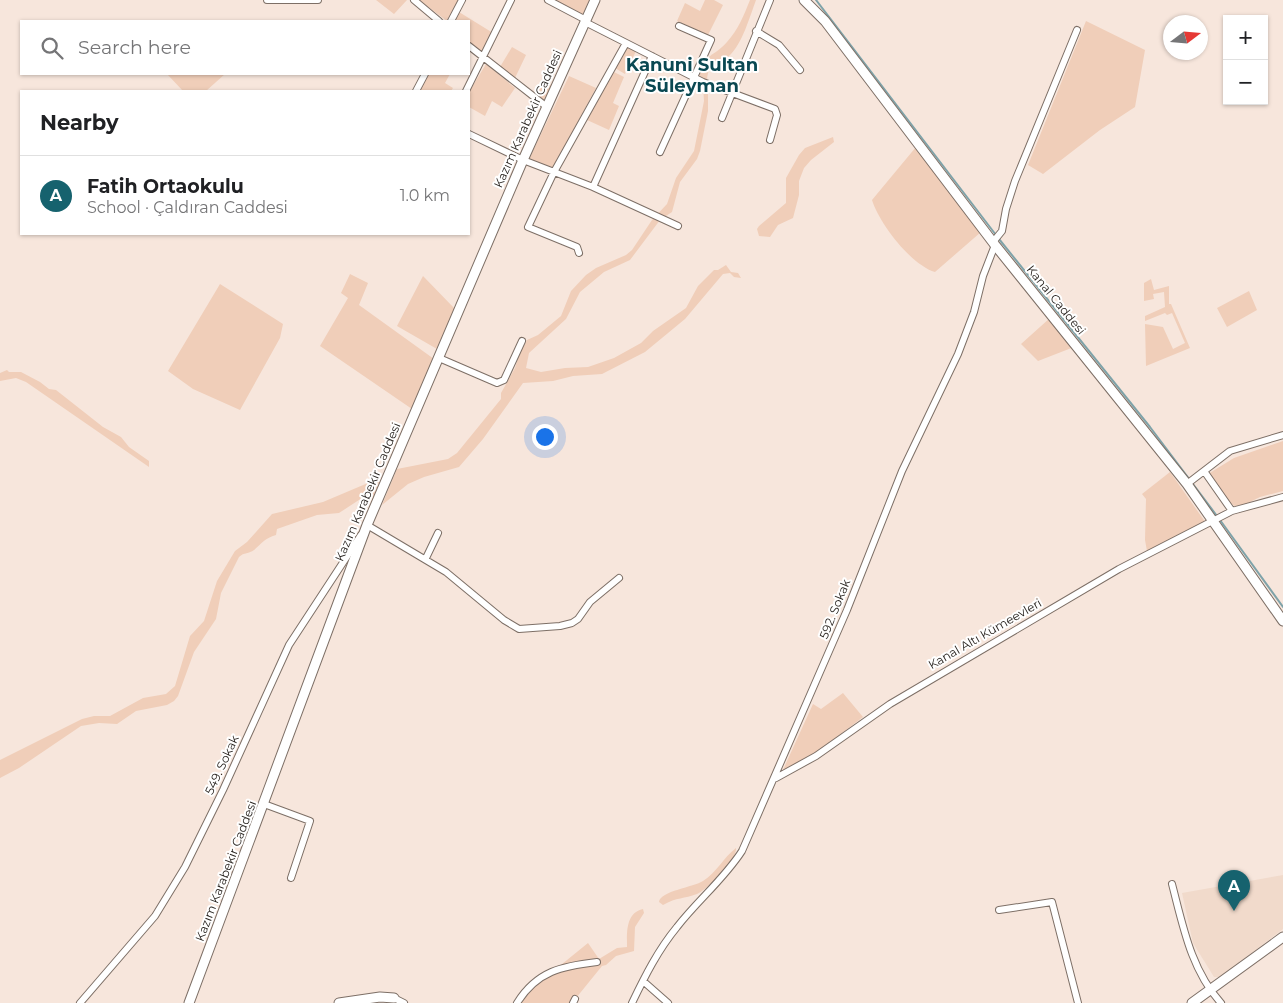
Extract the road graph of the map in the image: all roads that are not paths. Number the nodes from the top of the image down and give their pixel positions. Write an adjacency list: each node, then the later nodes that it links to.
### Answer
1 (267, 0): 2 (street)
2 (318, 0)
3 (414, 0): 10 (street)
4 (462, 0): 11 (street)
5 (511, 0): 19 (street)
6 (548, 0): 12 (street)
7 (595, 0): 12 (street, Kazım Karabekir Caddesi)
8 (770, 0): 15 (street)
9 (804, 0): 35 (street, Kanal Caddesi)
10 (438, 20)
11 (452, 20)
12 (585, 21): 16 (street); 26 (street, Kazım Karabekir Caddesi)
13 (679, 26): 22 (street)
14 (1077, 30): 35 (street, 592. Sokak)
15 (756, 31): 20 (street); 25 (street)
16 (626, 43): 18 (street); 32 (street)
17 (470, 47): 19 (street)
18 (652, 56): 22 (street); 33 (street)
19 (484, 58): 24 (street); 26 (street)
20 (800, 70)
21 (424, 75): 23 (street)
22 (694, 76): 25 (street); 30 (street)
23 (417, 90)
24 (467, 90)
25 (732, 92): 27 (street); 29 (street)
26 (547, 107): 31 (street, Kazım Karabekir Caddesi)
27 (722, 118)
28 (470, 134): 31 (street)
29 (770, 140)
30 (660, 152)
31 (523, 160): 32 (street); 38 (street, Kazım Karabekir Caddesi)
32 (554, 172): 33 (street); 36 (street)
33 (594, 187): 34 (street)
34 (678, 226)
35 (995, 240): 41 (street, Kanal Caddesi); 50 (street, 592. Sokak)
36 (579, 253)
37 (522, 341): 38 (street)
38 (438, 358): 45 (street, Kazım Karabekir Caddesi)
39 (1283, 435): 40 (street)
40 (1202, 472): 41 (street); 43 (street)
41 (1186, 484): 44 (street, Kanal Caddesi)
42 (1283, 497): 43 (street, Kanal Altı Kümeevleri)
43 (1232, 511): 44 (street, Kanal Altı Kümeevleri)
44 (1214, 522): 49 (street, Kanal Caddesi); 50 (street, Kanal Altı Kümeevleri)
45 (367, 525): 47 (street); 51 (street, Kazım Karabekir Caddesi); 60 (street, 549. Sokak)
46 (438, 533): 47 (street)
47 (426, 558): 48 (street)
48 (618, 578)
49 (1283, 620)
50 (776, 778): 57 (street, 592. Sokak)
51 (264, 804): 52 (street); 61 (street, Kazım Karabekir Caddesi)
52 (291, 878)
53 (1172, 884): 58 (street)
54 (999, 910): 67 (street)
55 (1283, 939): 58 (street)
56 (597, 962): 64 (street)
57 (642, 981): 65 (street, 592. Sokak); 66 (street)
58 (1209, 990): 68 (street); 69 (street)
59 (394, 998): 62 (street); 63 (street)
60 (80, 1003)
61 (189, 1003)
62 (339, 1003)
63 (404, 1003)
64 (517, 1003)
65 (632, 1003)
66 (668, 1003)
67 (1078, 1003)
68 (1192, 1003)
69 (1221, 1003)

